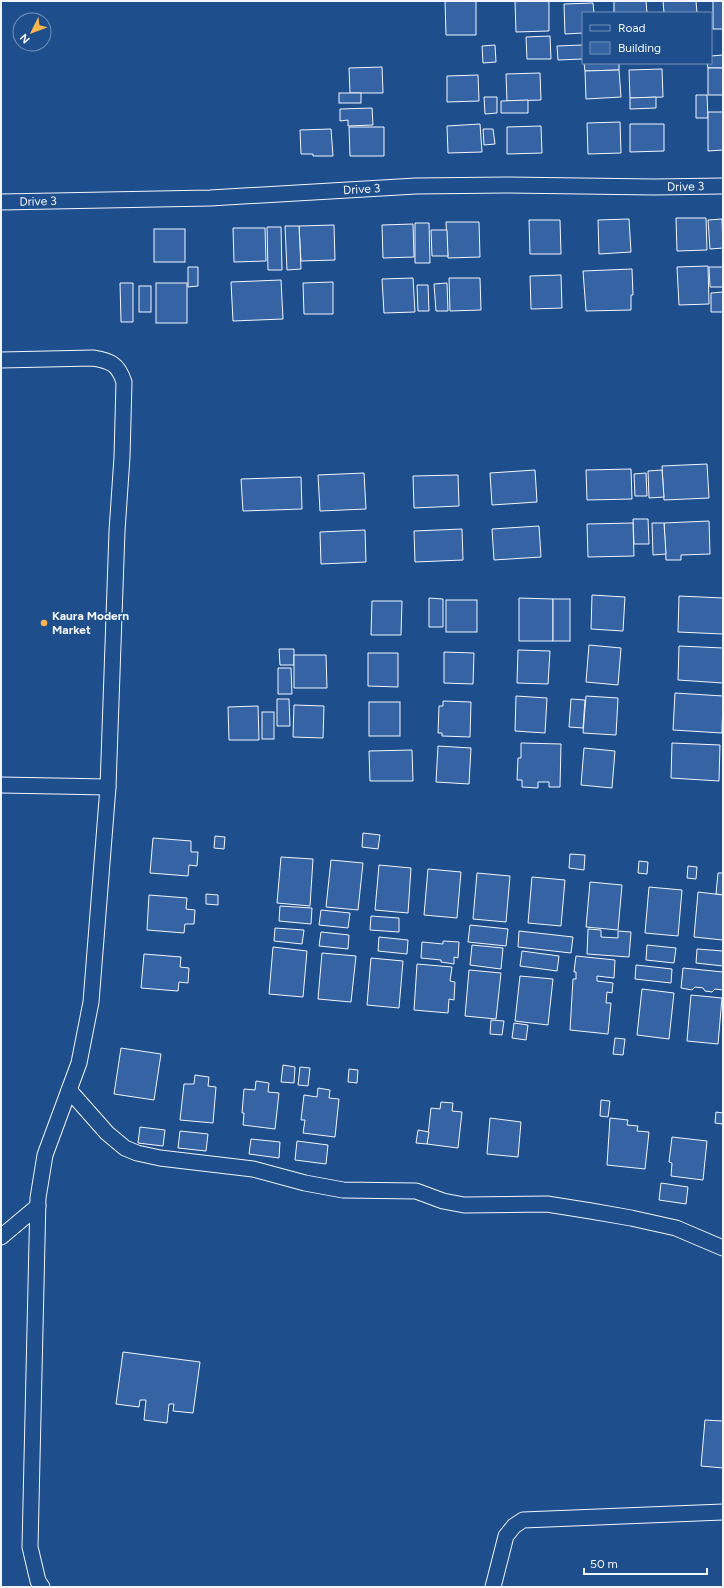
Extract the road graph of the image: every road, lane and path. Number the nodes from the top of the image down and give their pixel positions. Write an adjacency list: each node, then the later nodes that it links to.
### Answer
1 (723, 186): 2 (street, Drive 3)
2 (1, 202)
3 (1, 360): 5 (street)
4 (1, 785): 5 (street)
5 (108, 787): 6 (street)
6 (69, 1090): 7 (street); 9 (street)
7 (38, 1206): 8 (street); 11 (street)
8 (1, 1237)
9 (723, 1248)
10 (723, 1512): 12 (street)
11 (42, 1587)
12 (493, 1587)

